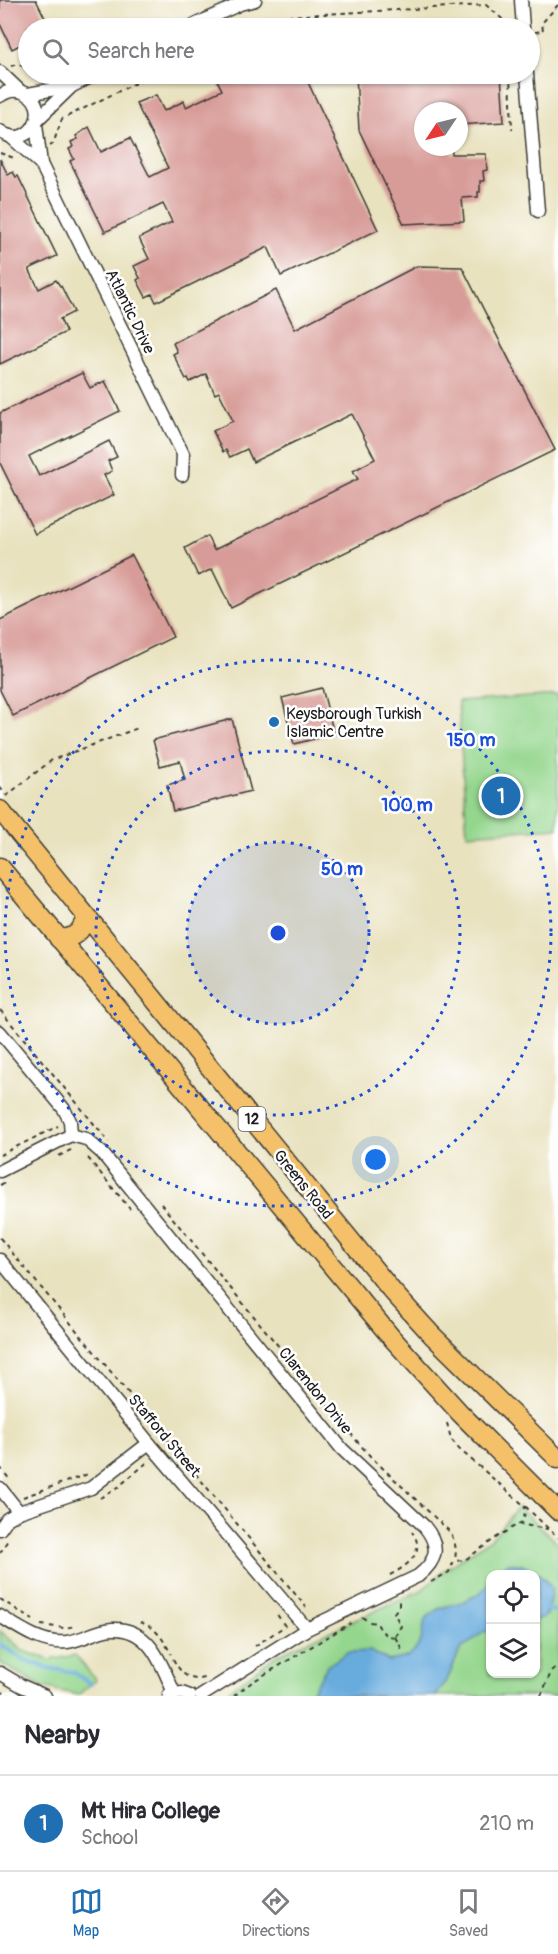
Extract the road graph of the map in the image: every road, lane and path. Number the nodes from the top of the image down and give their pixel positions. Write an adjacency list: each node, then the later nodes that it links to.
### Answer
1 (255, 0): 4 (street)
2 (520, 0): 7 (street)
3 (558, 5): 8 (path)
4 (210, 18)
5 (265, 18): 6 (path)
6 (501, 18)
7 (522, 18)
8 (540, 31)
9 (18, 64): 10 (path)
10 (4, 70): 16 (street)
11 (76, 84): 15 (street)
12 (134, 84): 21 (path)
13 (510, 84): 19 (path)
14 (528, 84): 23 (street)
15 (72, 86): 16 (street); 18 (street)
16 (24, 92): 17 (street); 18 (street, Atlantic Drive)
17 (0, 96)
18 (37, 122): 20 (street); 21 (street, Atlantic Drive)
19 (512, 130)
20 (3, 134): 21 (street)
21 (35, 152): 22 (path); 24 (street, Atlantic Drive)
22 (0, 153)
23 (538, 211)
24 (182, 475)
25 (138, 728): 26 (path)
26 (3, 803): 28 (main road, Greens Road / 12)
27 (0, 867): 29 (main road, Greens Road / 12)
28 (86, 916): 29 (main road); 41 (main road, Greens Road / 12)
29 (59, 939): 42 (main road, Greens Road / 12)
30 (0, 1010): 33 (path)
31 (0, 1032): 32 (street)
32 (70, 1135): 34 (path); 36 (street); 64 (street, Clarendon Drive)
33 (112, 1145)
34 (0, 1155)
35 (86, 1156): 38 (path)
36 (0, 1171)
37 (158, 1200): 54 (path)
38 (132, 1211)
39 (0, 1238): 59 (path)
40 (0, 1260): 43 (street, Stafford Street)
41 (439, 1342): 42 (main road); 44 (main road, Greens Road / 12)
42 (417, 1366): 49 (main road, Greens Road / 12)
43 (145, 1447): 45 (path); 48 (street); 64 (street, Stafford Street)
44 (558, 1459)
45 (150, 1460)
46 (90, 1474): 48 (path)
47 (0, 1488): 48 (street)
48 (15, 1507): 52 (street)
49 (558, 1511)
50 (518, 1524): 53 (path)
51 (407, 1526): 55 (path)
52 (0, 1529)
53 (550, 1530)
54 (454, 1562)
55 (386, 1577)
56 (0, 1599): 63 (path)
57 (399, 1599): 65 (path)
58 (272, 1607): 67 (path)
59 (311, 1613)
60 (0, 1616): 72 (street)
61 (361, 1617): 65 (path)
62 (137, 1621): 70 (path)
63 (85, 1624)
64 (307, 1629): 76 (street, Clarendon Drive)
65 (396, 1637): 66 (path)
66 (402, 1649)
67 (248, 1651)
68 (558, 1666): 77 (path)
69 (0, 1673): 74 (street)
70 (210, 1677)
71 (0, 1691): 73 (path)
72 (171, 1695): 75 (street)
73 (10, 1696)
74 (45, 1696)
75 (190, 1696)
76 (201, 1696)
77 (541, 1696)

